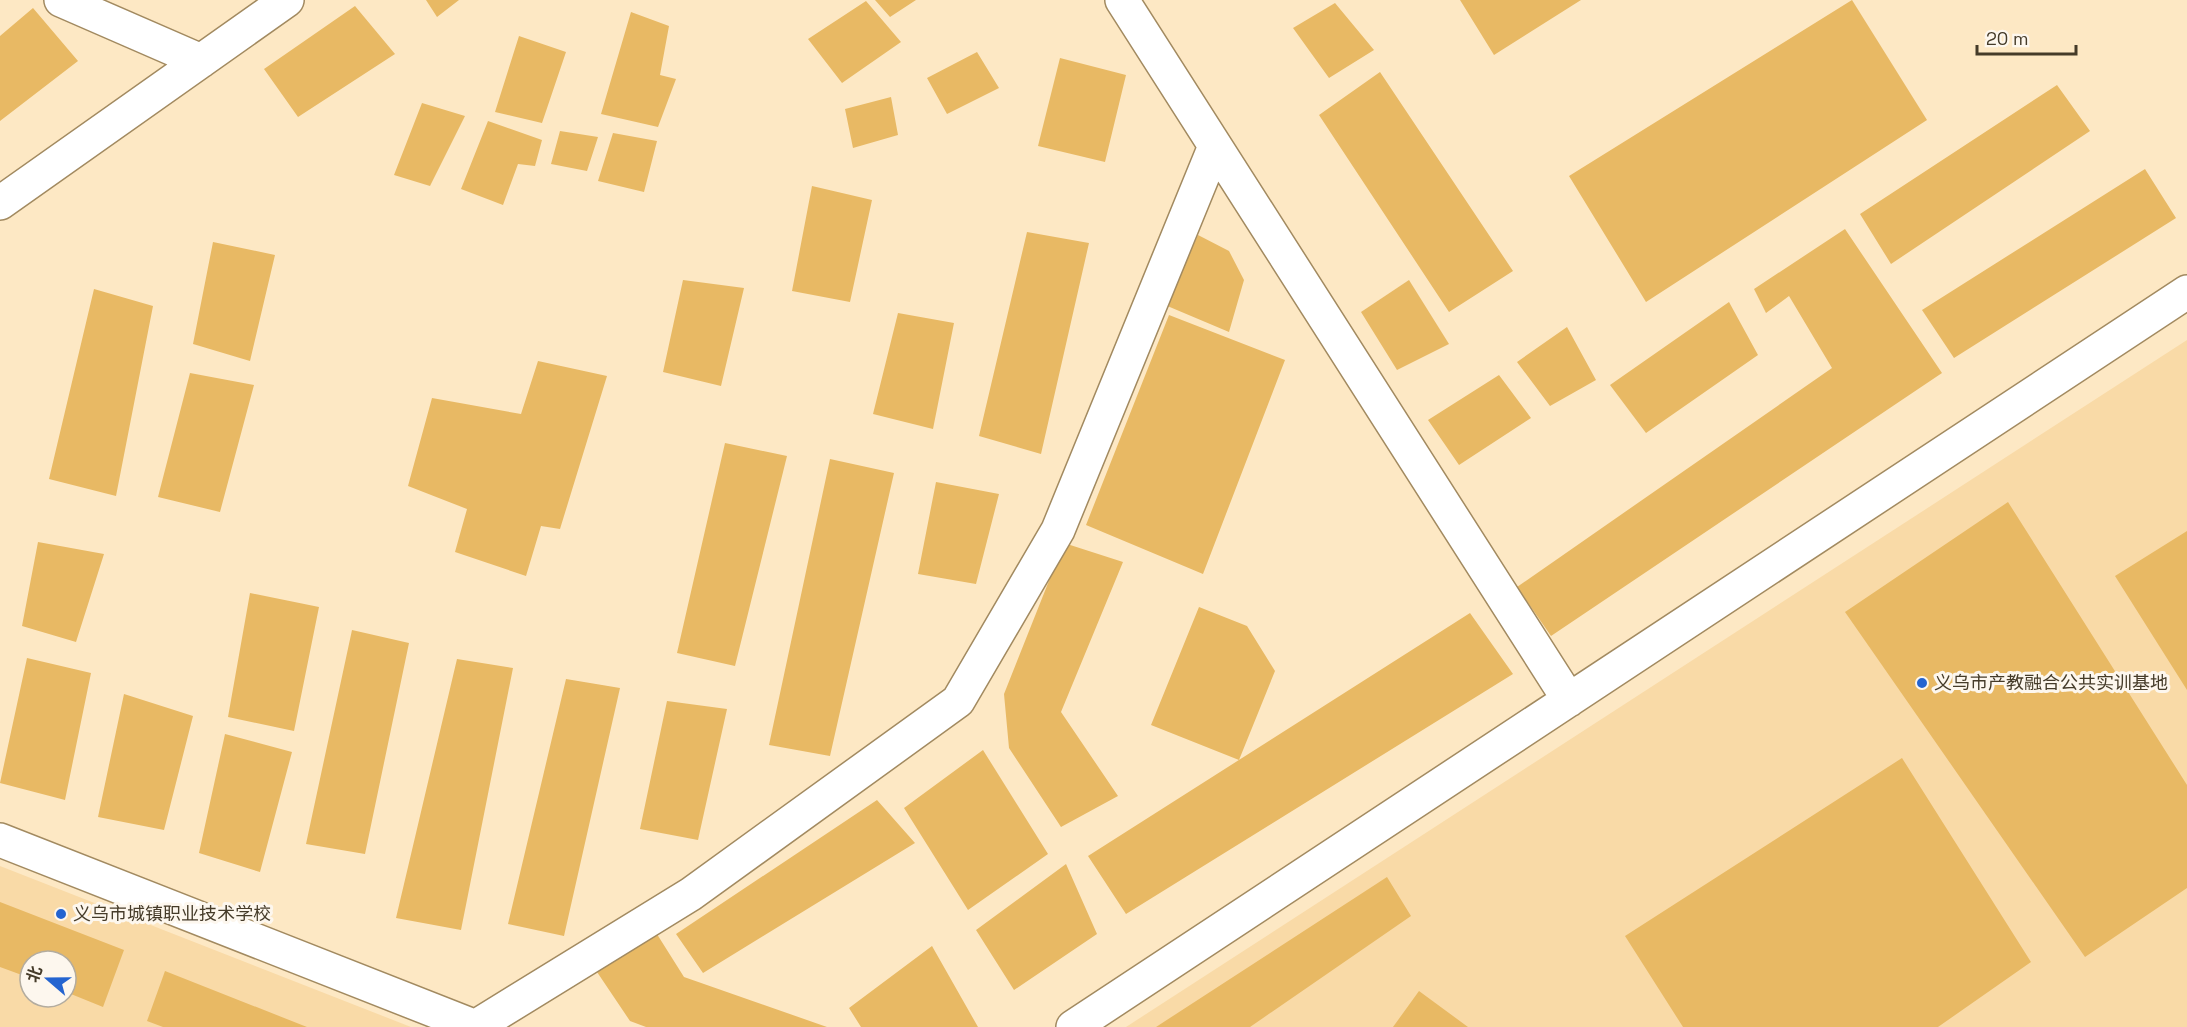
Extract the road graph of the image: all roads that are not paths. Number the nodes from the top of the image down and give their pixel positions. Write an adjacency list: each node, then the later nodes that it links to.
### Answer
1 (61, 0): 4 (street)
2 (286, 0): 4 (street)
3 (1122, 0): 5 (street)
4 (201, 61): 6 (street)
5 (1215, 146): 8 (street); 10 (street)
6 (0, 203)
7 (2187, 292): 8 (street)
8 (1569, 700): 11 (street)
9 (0, 840): 10 (street)
10 (475, 1027)
11 (1073, 1027)

